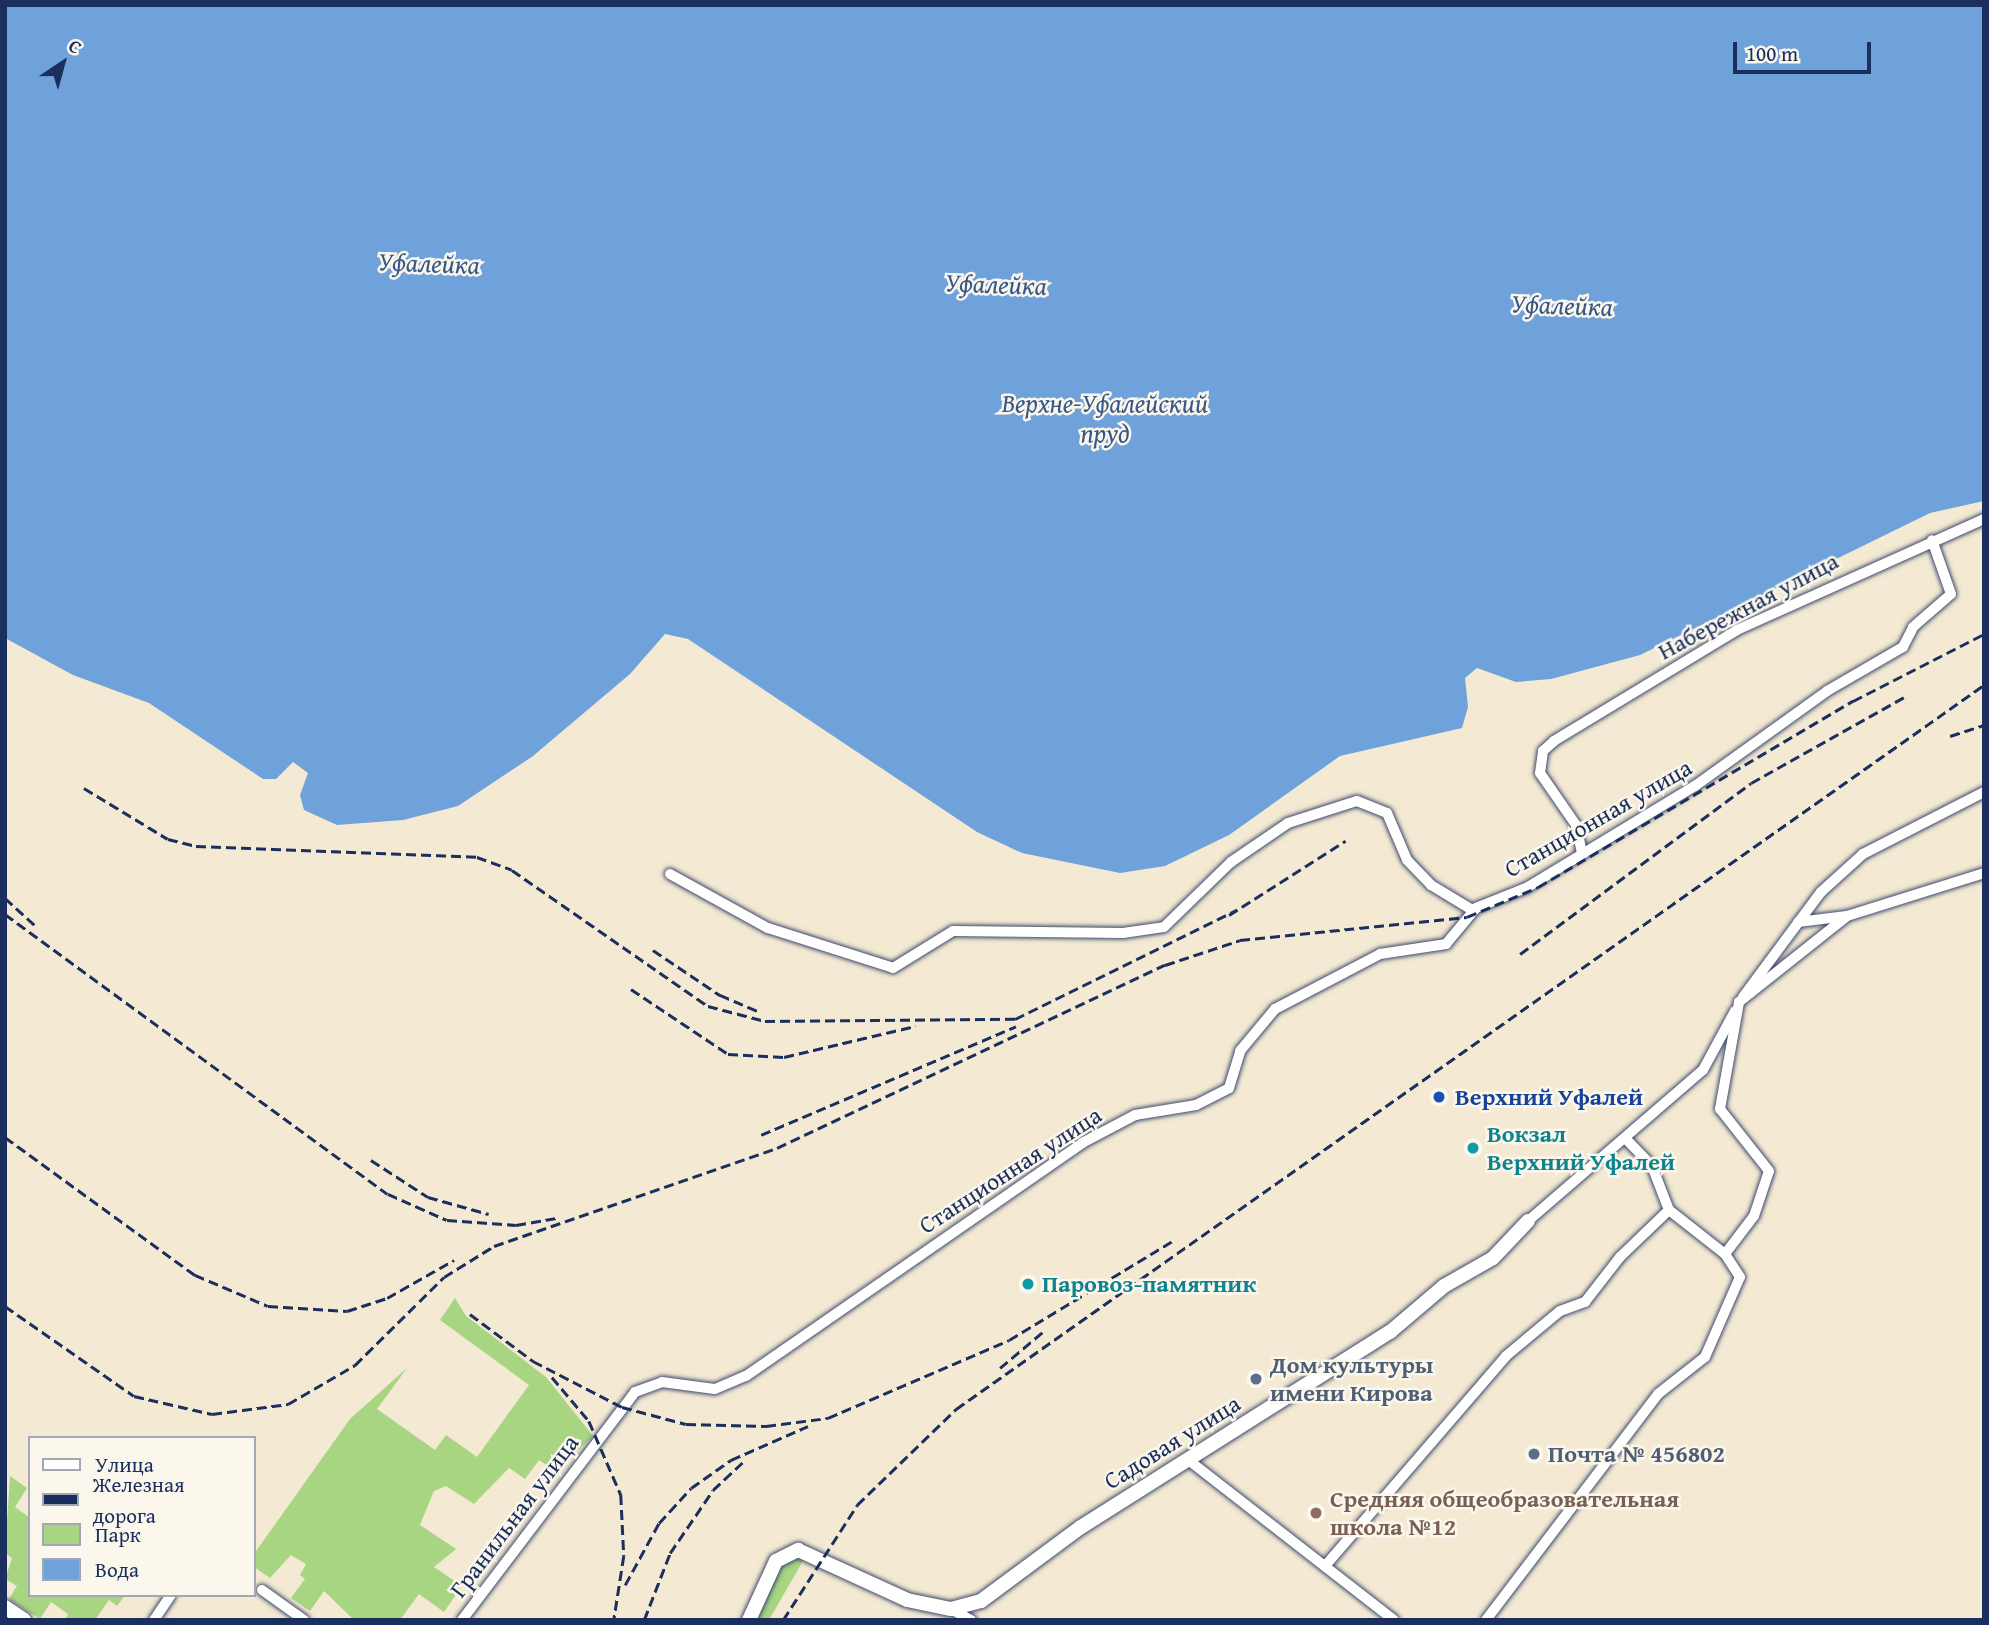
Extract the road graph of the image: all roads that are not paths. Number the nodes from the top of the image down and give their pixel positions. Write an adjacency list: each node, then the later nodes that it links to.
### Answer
1 (1984, 519): 2 (street, Набережная улица)
2 (1933, 540): 4 (street, Станционная улица); 4 (street, Набережная улица)
3 (1984, 792): 9 (street, Садовая улица)
4 (1582, 852): 7 (street, Станционная улица)
5 (1984, 873): 8 (street)
6 (670, 874): 7 (street)
7 (1474, 911): 15 (street, Станционная улица)
8 (1847, 916): 9 (street); 10 (street)
9 (1798, 922): 10 (street, Садовая улица)
10 (1739, 1002): 11 (street, Садовая улица); 14 (street)
11 (1625, 1138): 12 (street); 13 (street, Садовая улица)
12 (1669, 1210): 14 (street); 17 (street)
13 (1528, 1221): 16 (street, Садовая улица)
14 (1725, 1254): 29 (street)
15 (599, 1437): 25 (street, Гранильная улица)
16 (1187, 1459): 17 (street); 21 (street, Садовая улица)
17 (1325, 1566): 28 (street)
18 (262, 1590): 24 (street)
19 (170, 1597): 23 (street)
20 (5, 1607): 22 (street)
21 (951, 1609): 26 (street); 27 (street)
22 (24, 1620)
23 (154, 1620)
24 (304, 1620)
25 (462, 1620)
26 (748, 1620)
27 (971, 1620)
28 (1394, 1620)
29 (1486, 1620)

